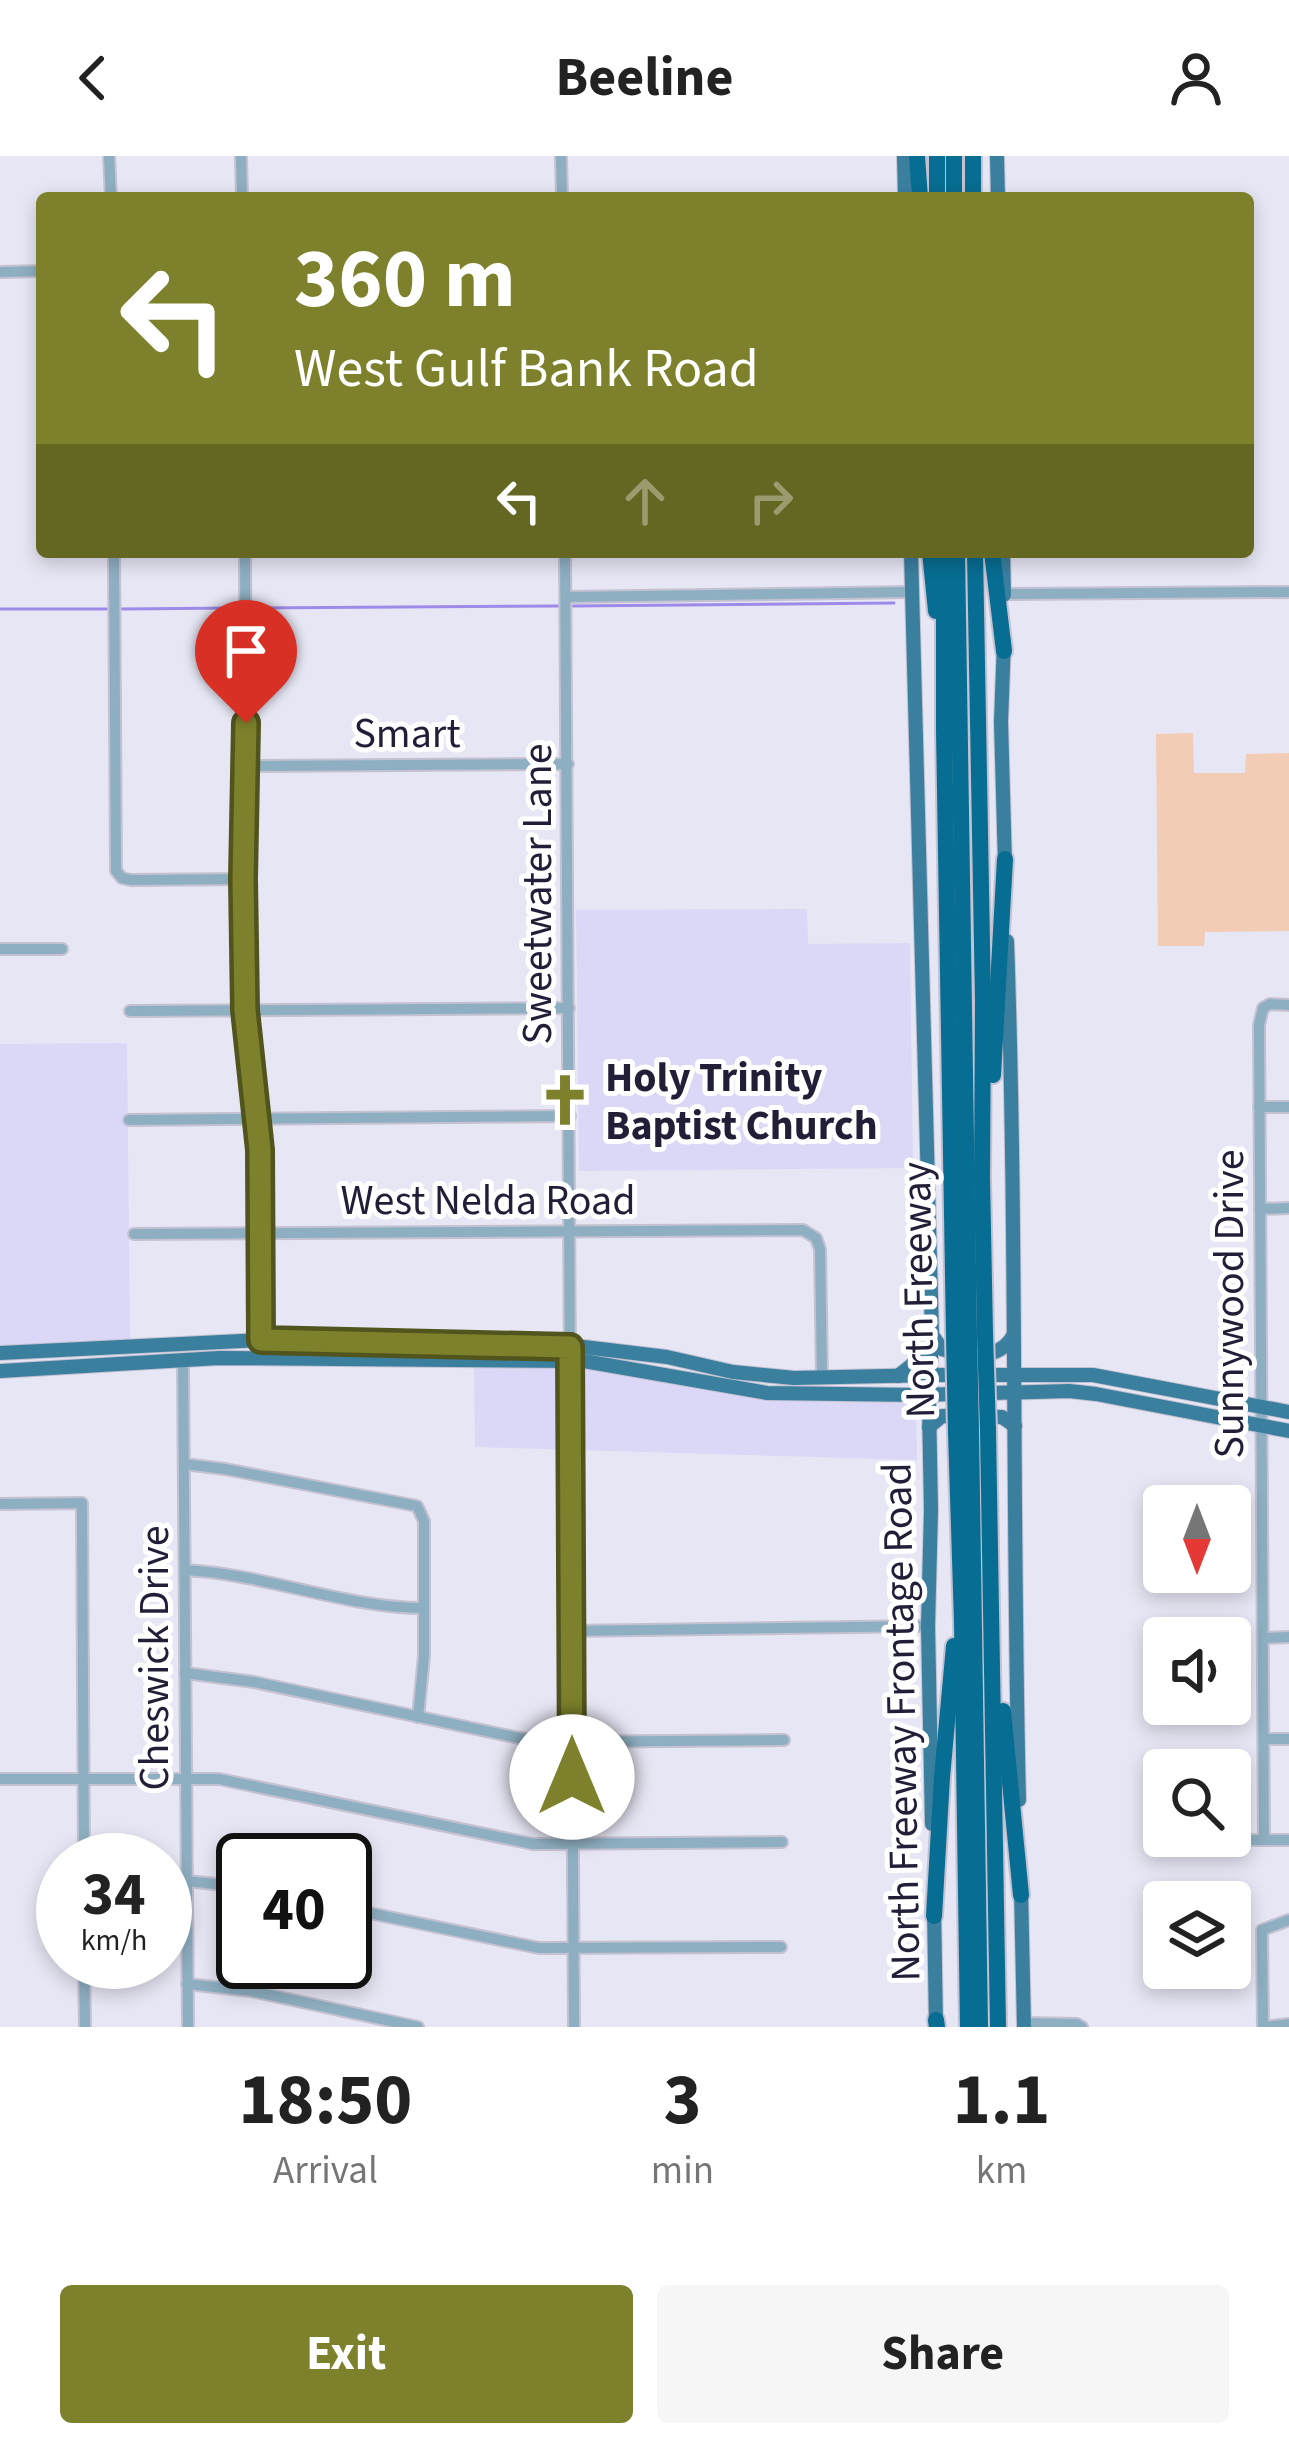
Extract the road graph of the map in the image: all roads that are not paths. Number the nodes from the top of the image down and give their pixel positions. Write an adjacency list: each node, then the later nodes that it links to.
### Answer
1 (109, 156): 10 (street)
2 (242, 156): 11 (street)
3 (561, 156): 12 (street)
4 (904, 156): 13 (main road)
5 (917, 156): 14 (highway)
6 (937, 156): 15 (highway)
7 (954, 156): 16 (highway)
8 (973, 156): 17 (highway)
9 (997, 156): 18 (main road)
10 (110, 192)
11 (242, 192)
12 (562, 192)
13 (905, 192)
14 (920, 192)
15 (937, 192)
16 (954, 192)
17 (973, 192)
18 (998, 192)
19 (0, 272): 20 (street)
20 (36, 272)
21 (114, 558): 40 (street)
22 (245, 558): 38 (street)
23 (566, 558): 34 (street, Sweetwater Lane)
24 (910, 558): 31 (main road, North Freeway Frontage Road)
25 (931, 558): 35 (highway)
26 (944, 558): 35 (highway, North Freeway)
27 (956, 558): 60 (highway, North Freeway)
28 (976, 558): 52 (highway, North Freeway)
29 (993, 558): 36 (highway)
30 (1003, 558): 33 (main road)
31 (911, 592): 34 (street); 59 (main road, North Freeway Frontage Road)
32 (1289, 592): 33 (street)
33 (1004, 594): 36 (main road)
34 (566, 597): 37 (street, Sweetwater Lane)
35 (945, 651): 60 (highway, North Freeway)
36 (1004, 651): 39 (main road)
37 (568, 764): 38 (street, Smart); 44 (street, Sweetwater Lane)
38 (246, 766): 40 (street)
39 (1005, 859): 52 (highway); 58 (main road)
40 (243, 879): 45 (street)
41 (0, 949): 42 (street)
42 (62, 949)
43 (1287, 1005): 47 (street, Sunnywood Drive)
44 (569, 1008): 45 (street); 49 (street, Sweetwater Lane)
45 (245, 1010): 46 (street); 50 (street)
46 (130, 1012)
47 (1259, 1107): 48 (street); 53 (street, Sunnywood Drive)
48 (1289, 1107)
49 (570, 1116): 50 (street); 55 (street, Sweetwater Lane)
50 (257, 1118): 51 (street); 56 (street)
51 (129, 1120)
52 (982, 1178): 60 (highway, North Freeway)
53 (1260, 1208): 54 (street); 77 (street, Sunnywood Drive)
54 (1289, 1208)
55 (569, 1232): 56 (street, West Nelda Road); 63 (street, Sweetwater Lane); 71 (street, West Nelda Road)
56 (261, 1233): 57 (street, West Nelda Road); 61 (street)
57 (134, 1234)
58 (1014, 1332): 59 (main road); 67 (main road); 69 (main road)
59 (932, 1335): 68 (main road, North Freeway Frontage Road); 70 (main road)
60 (969, 1335): 83 (highway, North Freeway, bridge)
61 (261, 1340): 62 (main road); 63 (main road); 64 (street)
62 (0, 1353)
63 (570, 1354): 64 (main road); 71 (main road); 73 (main road); 91 (street, Sweetwater Lane)
64 (261, 1358): 65 (main road)
65 (183, 1360): 66 (main road); 84 (street, Cheswick Drive)
66 (0, 1371)
67 (1066, 1374): 69 (main road); 72 (main road)
68 (931, 1375): 69 (main road); 70 (main road); 74 (main road, North Freeway Frontage Road)
69 (1014, 1375): 75 (main road)
70 (895, 1376): 71 (main road); 73 (main road)
71 (822, 1378)
72 (1136, 1381): 76 (main road); 77 (main road)
73 (890, 1394): 74 (main road)
74 (929, 1394): 75 (main road); 81 (main road, North Freeway Frontage Road)
75 (1015, 1394): 76 (main road); 79 (main road)
76 (1133, 1400): 80 (main road)
77 (1262, 1407): 78 (main road); 80 (street, Sunnywood Drive)
78 (1289, 1412)
79 (1015, 1426): 81 (main road); 110 (main road)
80 (1262, 1426): 82 (main road); 93 (street, Sunnywood Drive)
81 (929, 1427): 90 (main road, North Freeway Frontage Road)
82 (1289, 1431)
83 (972, 1432): 87 (highway, North Freeway); 89 (highway, North Freeway); 127 (highway, North Freeway)
84 (184, 1464): 86 (street, Cheswick Drive); 88 (street)
85 (0, 1504): 100 (street)
86 (185, 1570): 88 (street); 94 (street, Cheswick Drive)
87 (991, 1588): 110 (highway); 128 (highway, North Freeway)
88 (424, 1608): 95 (street)
89 (962, 1622): 112 (highway); 126 (highway, North Freeway)
90 (928, 1626): 91 (street); 112 (main road, North Freeway Frontage Road)
91 (571, 1631): 99 (street, Sweetwater Lane)
92 (1289, 1637): 93 (street)
93 (1263, 1638): 96 (street, Sunnywood Drive)
94 (185, 1672): 95 (street); 101 (street, Cheswick Drive)
95 (418, 1717): 99 (street)
96 (1264, 1738): 97 (street); 106 (street, Sunnywood Drive)
97 (1289, 1738)
98 (784, 1740): 99 (street)
99 (572, 1742): 109 (street, Sweetwater Lane)
100 (83, 1778): 101 (street); 102 (street); 103 (street)
101 (187, 1778): 104 (street, Cheswick Drive); 109 (street)
102 (0, 1779)
103 (84, 1833)
104 (187, 1833)
105 (1251, 1840): 106 (street)
106 (1264, 1840): 107 (street)
107 (1289, 1840)
108 (782, 1842): 109 (street)
109 (572, 1845): 115 (street, Sweetwater Lane)
110 (1021, 1895): 121 (main road)
111 (372, 1914): 115 (street)
112 (934, 1916): 120 (main road, North Freeway Frontage Road)
113 (1289, 1920): 130 (street)
114 (781, 1947): 115 (street)
115 (573, 1950): 125 (street, Sweetwater Lane)
116 (192, 1984): 124 (street)
117 (84, 1989): 122 (street)
118 (188, 1989): 123 (street, Cheswick Drive)
119 (1289, 2024): 130 (street)
120 (936, 2025)
121 (1024, 2025): 129 (street)
122 (85, 2027)
123 (188, 2027)
124 (418, 2027)
125 (574, 2027)
126 (968, 2027)
127 (980, 2027)
128 (998, 2027)
129 (1082, 2027)
130 (1264, 2027)

